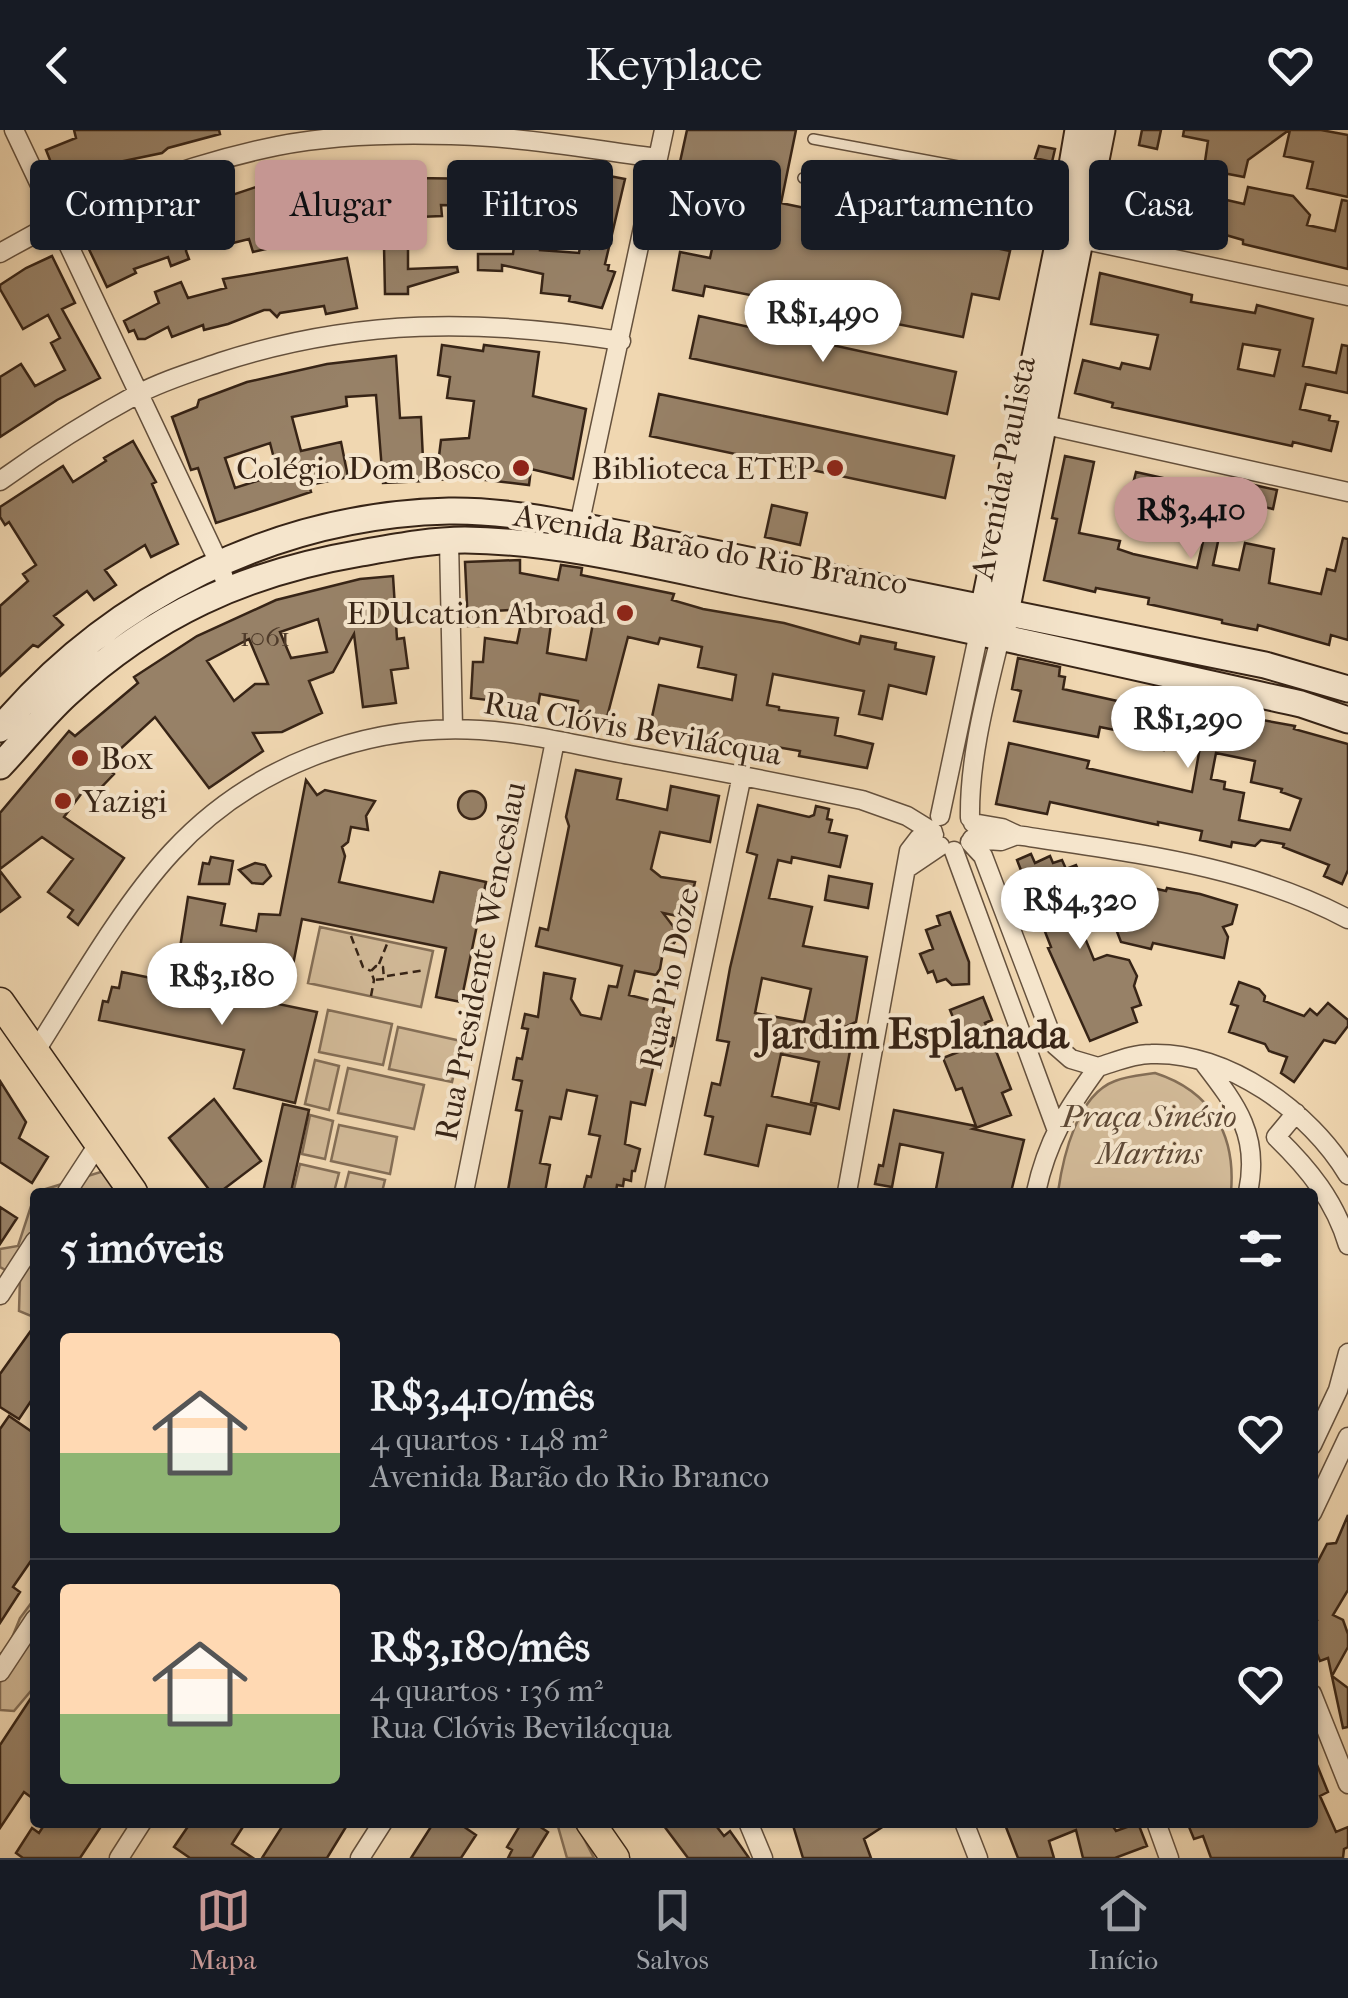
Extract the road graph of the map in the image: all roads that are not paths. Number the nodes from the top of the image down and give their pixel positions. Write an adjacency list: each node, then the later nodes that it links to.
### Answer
1 (14, 130): 9 (street)
2 (664, 130): 6 (street)
3 (1078, 130): 10 (main road, Avenida Paulista)
4 (1102, 130): 13 (main road, Avenida Paulista)
5 (813, 139): 8 (lane)
6 (658, 158): 7 (street); 17 (street)
7 (229, 160)
8 (931, 160)
9 (30, 163)
10 (1069, 180)
11 (1069, 203): 13 (main road, Avenida Paulista)
12 (30, 236): 15 (street)
13 (1071, 238): 16 (street); 19 (main road, Avenida Paulista)
14 (71, 250): 18 (street)
15 (0, 253)
16 (1348, 296)
17 (621, 341): 18 (street); 22 (street)
18 (138, 394): 20 (street); 25 (street)
19 (1033, 422): 21 (street); 27 (main road, Avenida Paulista)
20 (0, 481)
21 (1348, 492)
22 (579, 525): 24 (street); 25 (main road, Avenida Barão do Rio Branco); 27 (main road, Avenida Barão do Rio Branco)
23 (448, 541): 24 (main road, Avenida Barão do Rio Branco); 26 (main road, Avenida Barão do Rio Branco); 31 (street)
24 (574, 552): 27 (main road, Avenida Barão do Rio Branco)
25 (219, 563): 26 (street); 30 (main road, Avenida Barão do Rio Branco)
26 (223, 590): 33 (main road, Avenida Barão do Rio Branco)
27 (992, 623): 28 (main road, Avenida Barão do Rio Branco); 29 (main road, Avenida Barão do Rio Branco); 35 (street, Avenida Paulista); 35 (street, Avenida Paulista)
28 (1348, 689)
29 (1348, 720)
30 (0, 728)
31 (453, 730): 32 (street, Rua Clóvis Bevilácqua); 38 (street, Rua Clóvis Bevilácqua)
32 (556, 741): 34 (street, Rua Clóvis Bevilácqua); 49 (street, Rua Presidente Wenceslau)
33 (0, 766)
34 (742, 776): 35 (street, Rua Clóvis Bevilácqua); 50 (street, Rua Pio Doze)
35 (954, 834): 36 (street, Rua Clóvis Bevilácqua); 40 (street); 42 (street, Avenida Paulista); 51 (street)
36 (1348, 919)
37 (0, 1002): 38 (main road)
38 (35, 1052): 44 (main road)
39 (1204, 1063): 40 (street); 41 (street); 45 (street)
40 (1098, 1067): 42 (street)
41 (1296, 1112): 43 (street); 46 (street)
42 (1056, 1128): 52 (street)
43 (1276, 1137): 45 (street); 54 (street)
44 (99, 1142): 47 (street); 48 (main road)
45 (1253, 1166): 53 (street)
46 (1348, 1175)
47 (69, 1188)
48 (131, 1188)
49 (465, 1188)
50 (655, 1188)
51 (848, 1188)
52 (1037, 1188)
53 (1249, 1188)
54 (1342, 1204): 55 (street)
55 (1348, 1245)
56 (30, 1249): 57 (street)
57 (0, 1296)
58 (1348, 1353): 59 (street)
59 (1318, 1432)
60 (1348, 1438): 61 (street)
61 (1318, 1501)
62 (30, 1627): 63 (street)
63 (0, 1672)
64 (1318, 1709): 65 (street)
65 (1348, 1784)
66 (138, 1828): 74 (street)
67 (379, 1828): 75 (street)
68 (593, 1828): 72 (main road)
69 (750, 1828): 76 (street)
70 (966, 1828): 73 (street)
71 (1158, 1828): 77 (street)
72 (608, 1855)
73 (973, 1856)
74 (120, 1858)
75 (360, 1858)
76 (762, 1858)
77 (1170, 1858)

